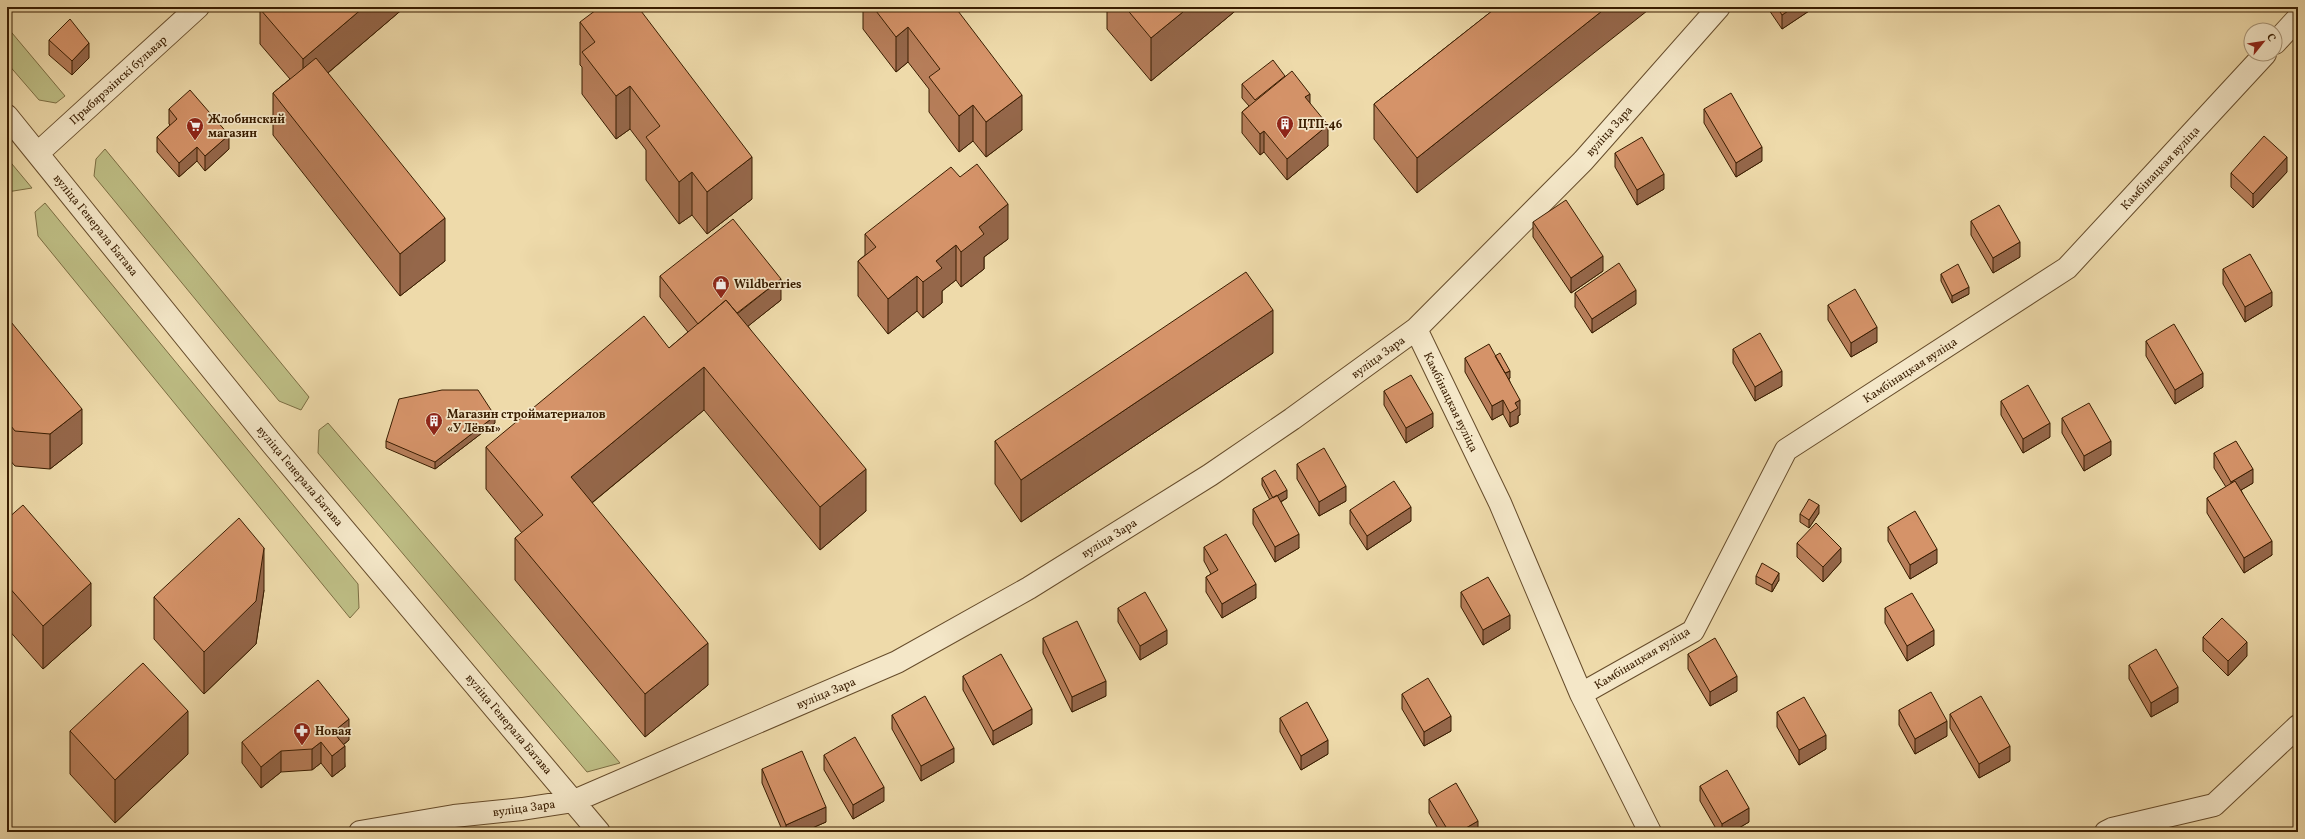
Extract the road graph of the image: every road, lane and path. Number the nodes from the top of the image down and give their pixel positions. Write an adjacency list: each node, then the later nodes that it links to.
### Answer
1 (198, 7): 7 (street, Прыбярэзінскі бульвар)
2 (1719, 7): 8 (street, вуліца Зара)
3 (2298, 18): 4 (street)
4 (2283, 34)
5 (2258, 62): 9 (street, Камбінацкая вуліца)
6 (7, 116): 7 (street, вуліца Генерала Батава)
7 (38, 153): 11 (street, вуліца Генерала Батава)
8 (1416, 329): 9 (street, Камбінацкая вуліца); 11 (street, вуліца Зара)
9 (1581, 694): 14 (street, Камбінацкая вуліца)
10 (2298, 726): 15 (street)
11 (574, 801): 12 (street, вуліца Зара); 13 (street, вуліца Генерала Батава)
12 (360, 832)
13 (599, 832)
14 (1650, 832)
15 (2106, 832)

